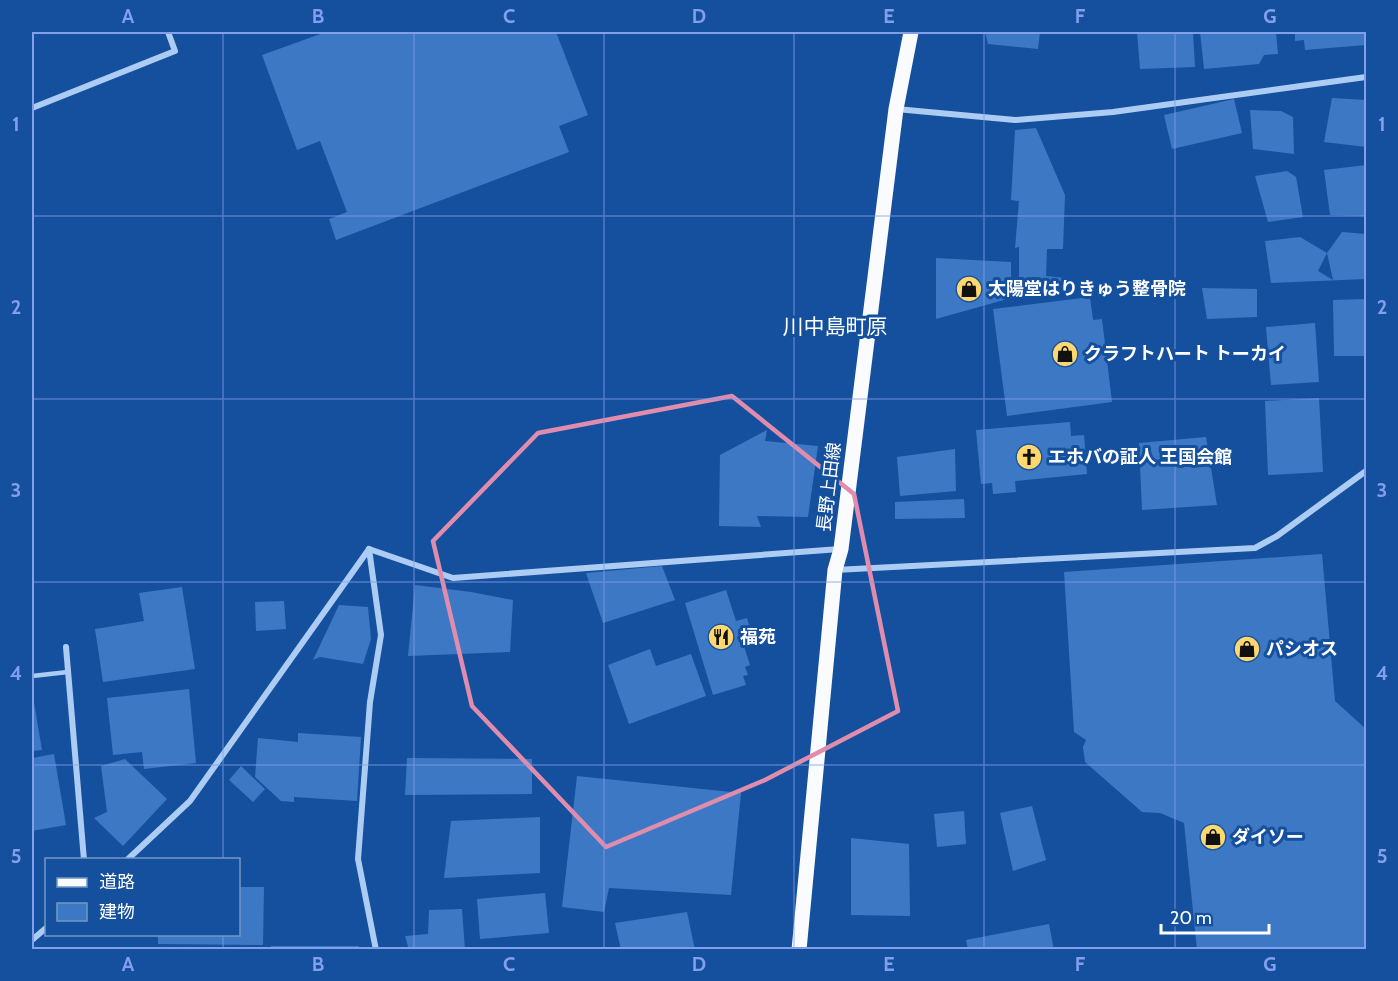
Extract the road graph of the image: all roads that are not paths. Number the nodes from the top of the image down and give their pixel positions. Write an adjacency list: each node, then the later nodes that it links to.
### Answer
1 (168, 32): 4 (street)
2 (911, 32): 5 (main road, 長野上田線)
3 (1366, 77): 5 (street)
4 (32, 108)
5 (896, 109): 8 (main road, 長野上田線)
6 (1366, 471): 9 (street)
7 (369, 549): 8 (street); 14 (street); 17 (street)
8 (841, 549): 9 (main road, 長野上田線)
9 (835, 570): 18 (main road, 長野上田線)
10 (66, 647): 11 (street)
11 (68, 672): 12 (lane); 13 (street)
12 (32, 676)
13 (84, 858)
14 (128, 858)
15 (45, 929): 16 (street)
16 (32, 940)
17 (376, 950)
18 (799, 950)

